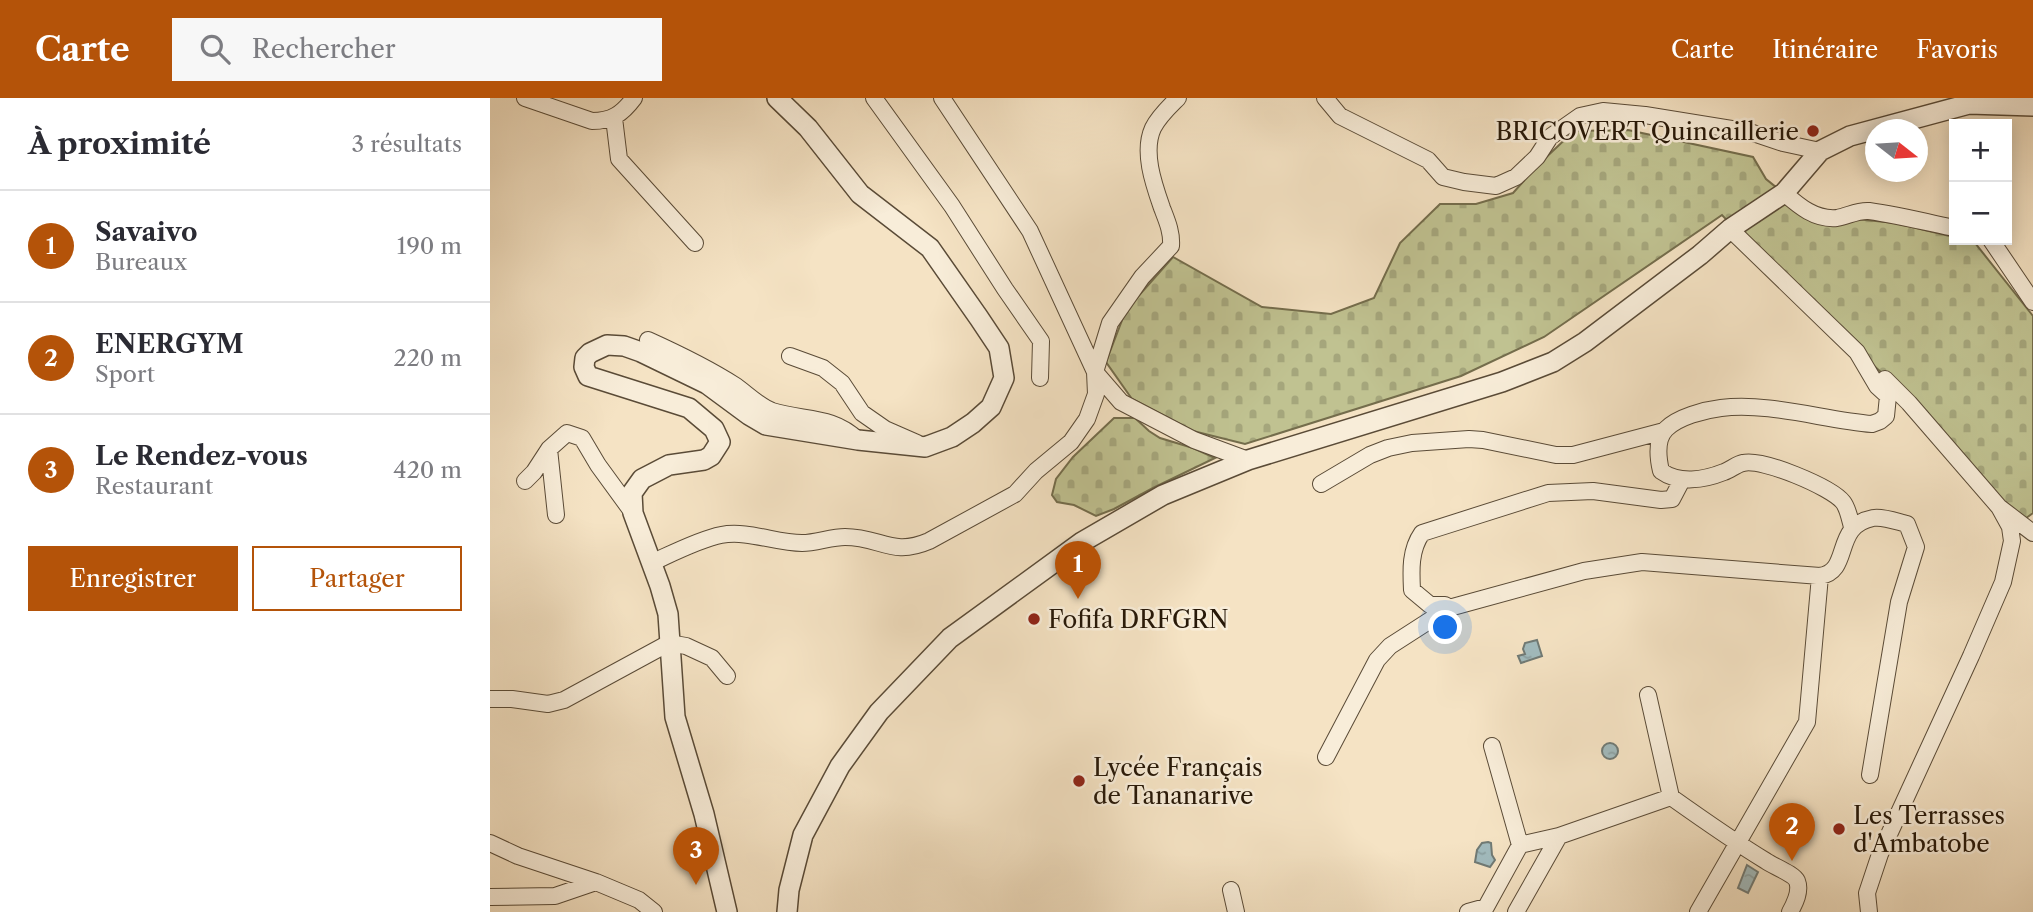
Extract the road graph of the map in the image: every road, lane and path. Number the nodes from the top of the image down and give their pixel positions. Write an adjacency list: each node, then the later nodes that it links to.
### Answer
1 (525, 98): 9 (street)
2 (634, 98): 9 (street)
3 (777, 98): 24 (street)
4 (874, 98): 21 (street)
5 (942, 98): 20 (street)
6 (1178, 98): 20 (street)
7 (1325, 98): 10 (street)
8 (2033, 106): 10 (street)
9 (614, 118): 14 (street)
10 (1820, 151): 11 (street)
11 (1784, 193): 12 (street); 13 (street)
12 (1949, 227)
13 (1730, 229): 18 (street); 26 (street)
14 (695, 243)
15 (1995, 245): 16 (street)
16 (2033, 302)
17 (648, 340): 23 (street)
18 (1857, 352): 22 (street); 30 (street)
19 (790, 356): 24 (street)
20 (1095, 372): 26 (street); 35 (street)
21 (1040, 378)
22 (1664, 431): 27 (street); 29 (street)
23 (858, 440): 24 (street); 31 (street)
24 (925, 447)
25 (549, 449): 28 (street); 31 (street); 32 (street)
26 (1248, 460): 56 (street)
27 (1682, 480): 33 (street); 37 (street)
28 (525, 481)
29 (1321, 484)
30 (1998, 507): 34 (street); 62 (street)
31 (633, 513): 35 (street)
32 (556, 515)
33 (1852, 527): 36 (street); 44 (street)
34 (2031, 529)
35 (651, 563): 38 (street)
36 (1819, 576): 37 (street); 49 (street)
37 (1449, 608): 43 (street)
38 (669, 643): 39 (street); 41 (street); 55 (street)
39 (727, 676)
40 (1648, 695): 45 (street)
41 (490, 699)
42 (1492, 746): 48 (street)
43 (1326, 757)
44 (1870, 775)
45 (1671, 797): 46 (street); 49 (street)
46 (1559, 835): 48 (street); 59 (street)
47 (490, 843): 50 (street)
48 (1520, 845): 53 (street)
49 (1738, 845): 60 (street); 61 (street)
50 (596, 882): 52 (street); 54 (street)
51 (1231, 890): 57 (street)
52 (490, 897)
53 (1487, 909): 58 (street)
54 (654, 912)
55 (727, 912)
56 (787, 912)
57 (1236, 912)
58 (1468, 912)
59 (1516, 912)
60 (1698, 912)
61 (1790, 912)
62 (1870, 912)

